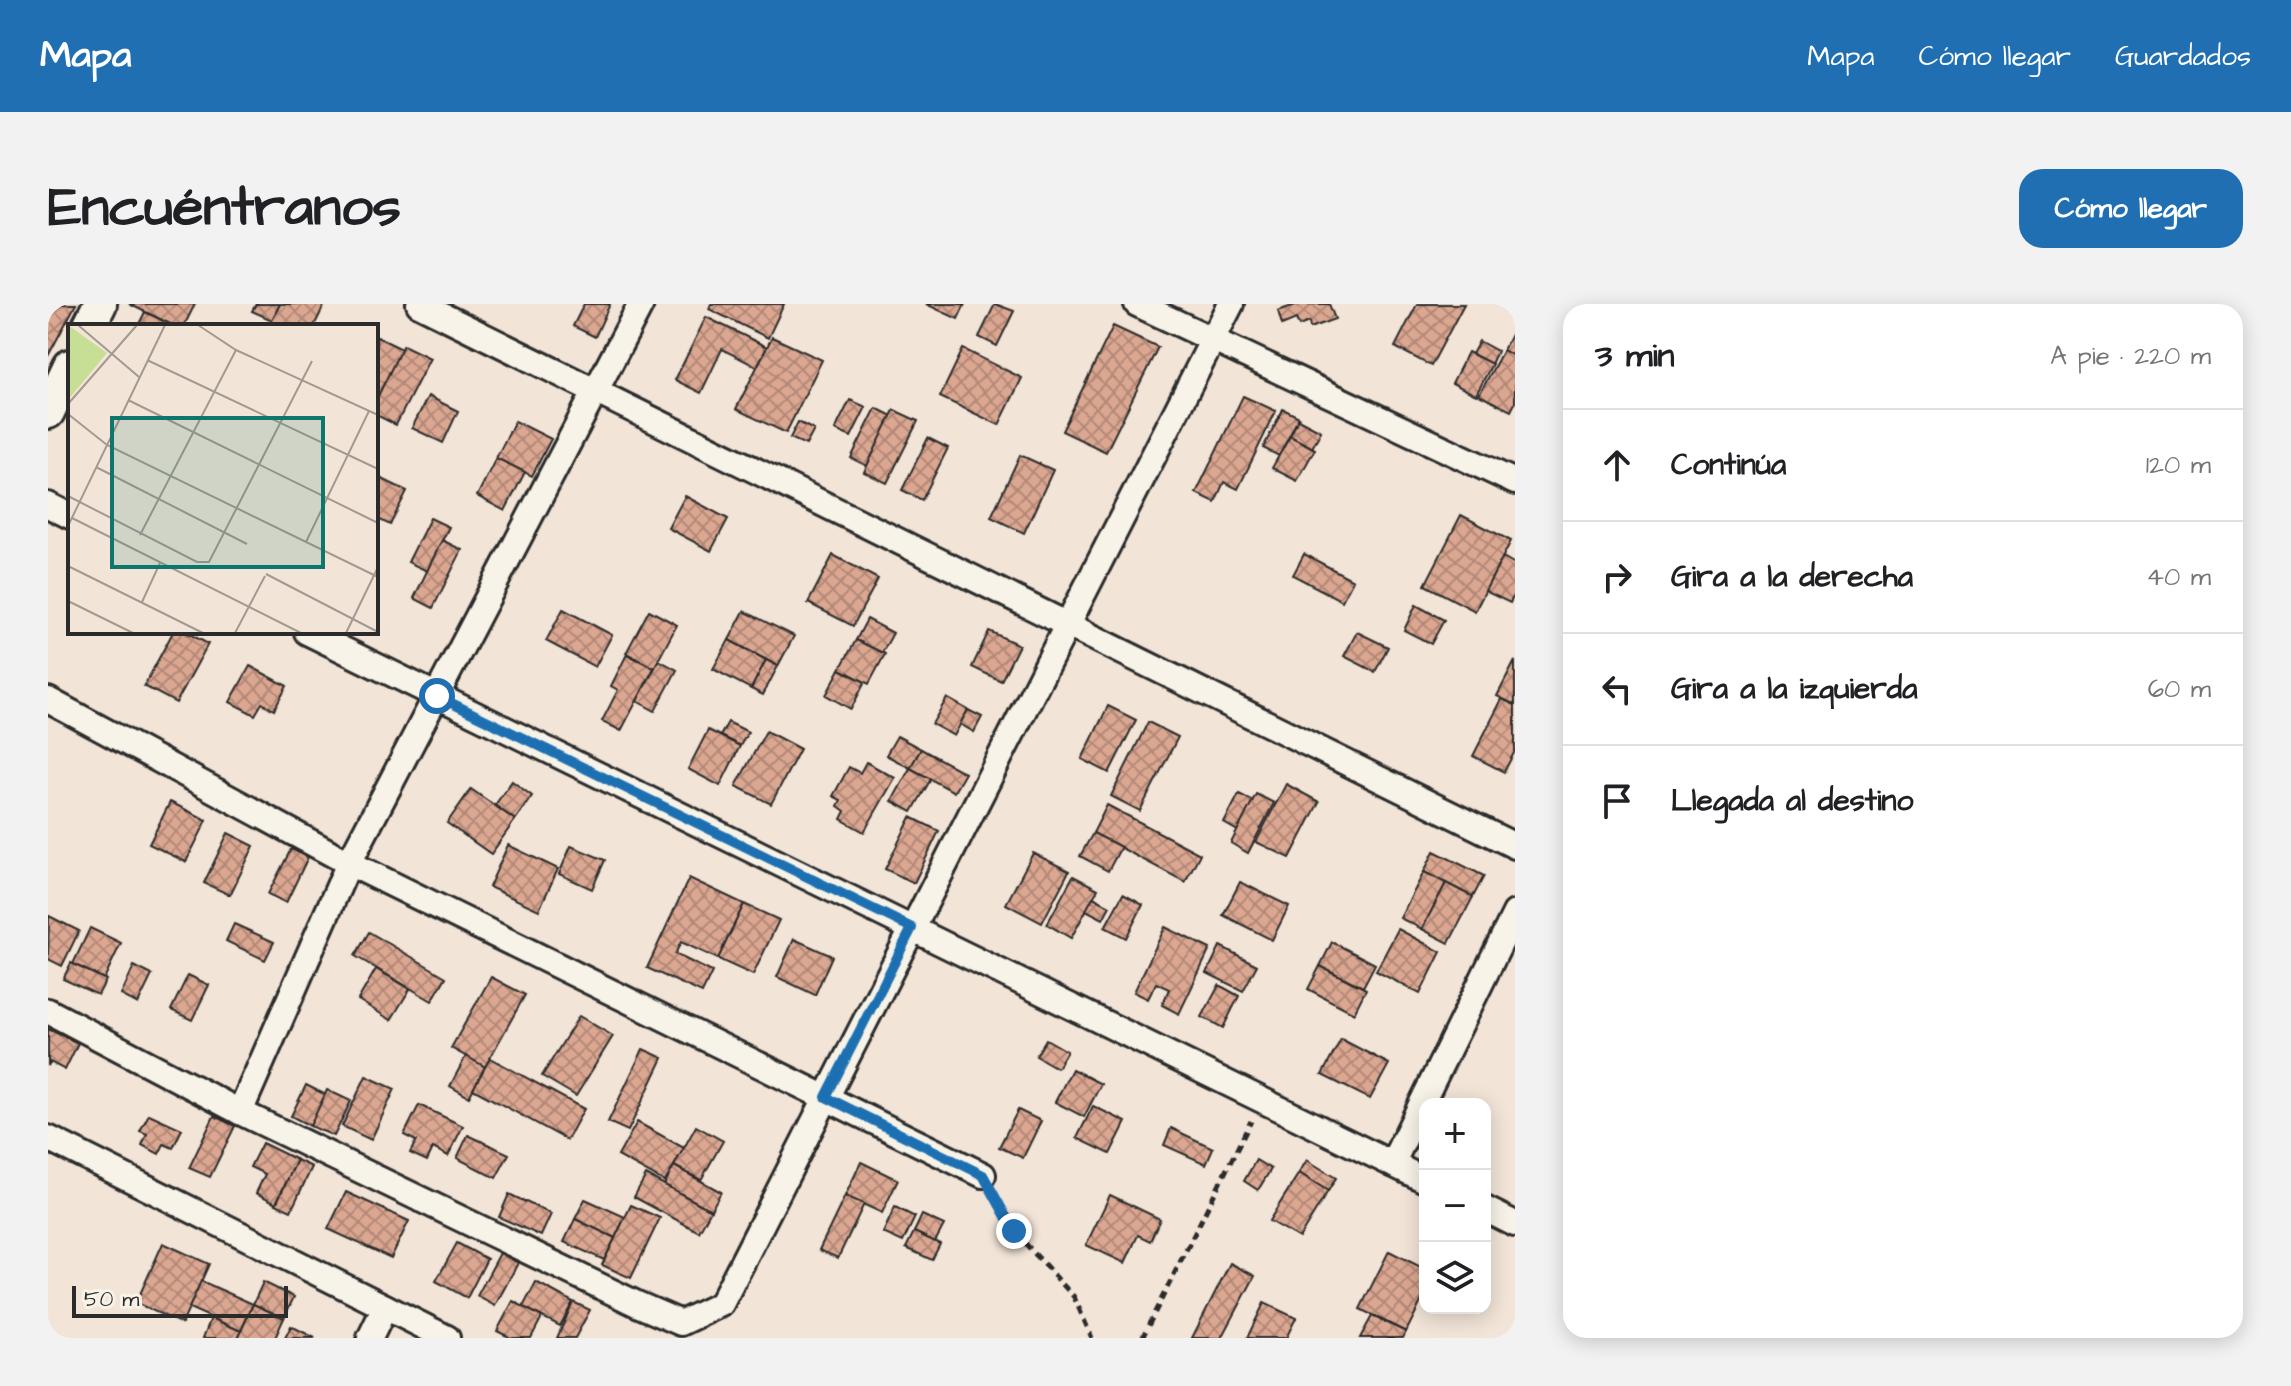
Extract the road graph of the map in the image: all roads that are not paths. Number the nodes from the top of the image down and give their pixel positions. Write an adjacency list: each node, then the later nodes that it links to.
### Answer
1 (100, 304): 6 (street)
2 (419, 304): 9 (street)
3 (641, 304): 9 (street)
4 (1137, 304): 7 (street)
5 (1231, 304): 7 (street)
6 (90, 324)
7 (1213, 339): 11 (street); 14 (street)
8 (68, 370): 10 (street)
9 (595, 391): 14 (street); 16 (street)
10 (48, 412)
11 (1515, 482)
12 (48, 505): 13 (street)
13 (68, 515)
14 (1067, 625): 18 (street); 21 (street)
15 (311, 634): 16 (street)
16 (437, 696): 19 (street); 21 (street)
17 (48, 700): 19 (street)
18 (1515, 846)
19 (349, 863): 23 (street); 24 (street)
20 (1515, 913): 26 (street)
21 (912, 928): 23 (street); 26 (street)
22 (48, 1011): 24 (street)
23 (826, 1097): 24 (street); 27 (street)
24 (240, 1112)
25 (48, 1138): 31 (street)
26 (1392, 1164): 28 (street)
27 (983, 1175)
28 (1419, 1177)
29 (1491, 1212): 30 (street)
30 (1515, 1224)
31 (385, 1307): 32 (street); 33 (street)
32 (370, 1338)
33 (447, 1338)

